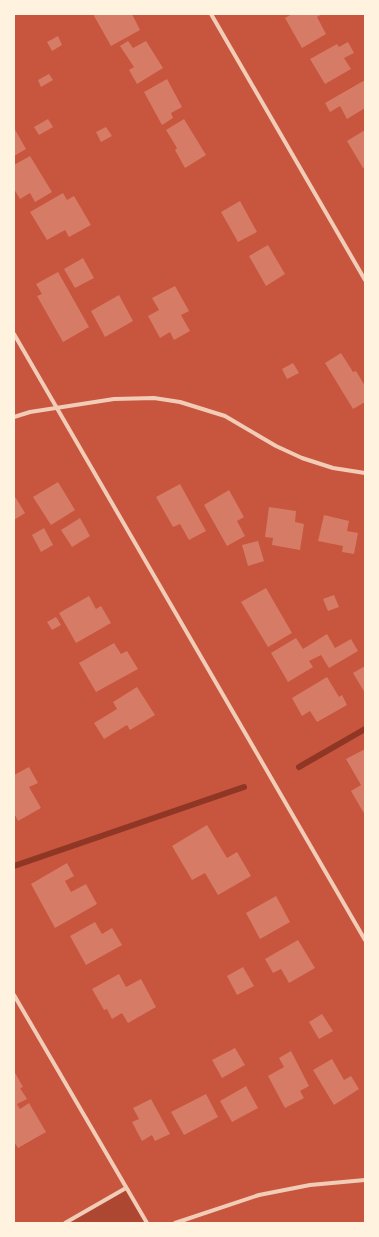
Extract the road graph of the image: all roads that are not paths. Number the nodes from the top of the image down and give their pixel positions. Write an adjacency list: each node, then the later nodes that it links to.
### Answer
1 (211, 14): 2 (street)
2 (365, 280)
3 (14, 334): 4 (street)
4 (57, 408): 5 (street); 6 (street); 7 (street)
5 (14, 417)
6 (365, 473)
7 (365, 940)
8 (14, 995): 10 (street)
9 (365, 1180): 13 (street)
10 (126, 1188): 11 (street); 12 (street)
11 (65, 1223)
12 (147, 1223)
13 (175, 1223)

